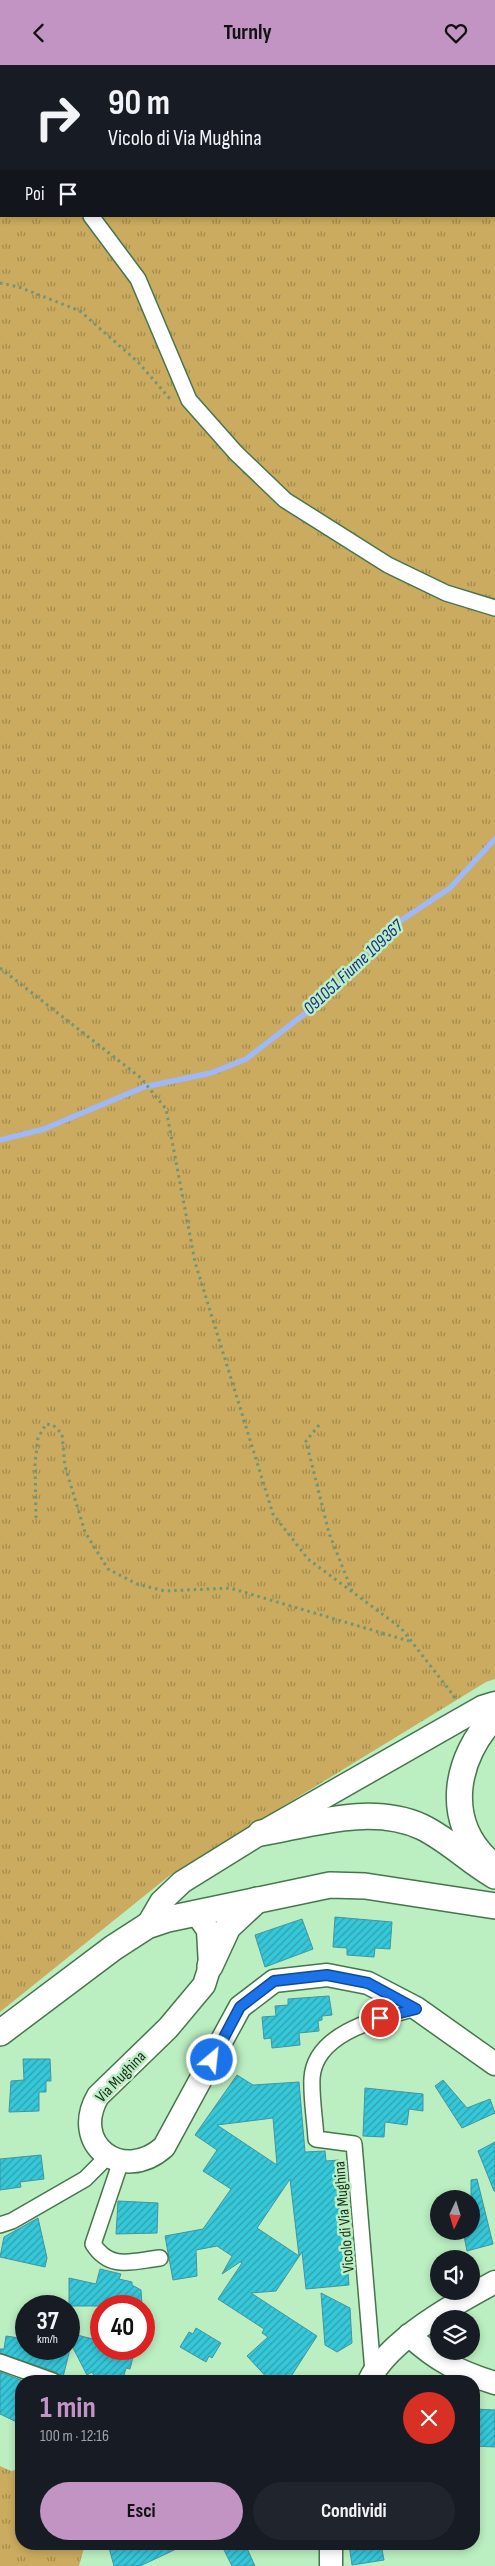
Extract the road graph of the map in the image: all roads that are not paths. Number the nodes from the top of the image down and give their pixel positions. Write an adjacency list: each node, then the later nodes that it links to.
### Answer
1 (92, 217): 2 (street)
2 (495, 608)
3 (495, 1703): 5 (street)
4 (495, 1717): 6 (main road)
5 (261, 1833): 7 (main road); 11 (street)
6 (495, 1867)
7 (495, 1876)
8 (257, 1899): 9 (main road); 10 (main road); 12 (main road)
9 (495, 1906)
10 (196, 1913): 11 (main road); 12 (street)
11 (147, 1926): 14 (main road)
12 (210, 1966): 16 (street, Via Mughina)
13 (416, 2009): 15 (street); 16 (street); 23 (street, Vicolo di Via Mughina)
14 (0, 2033)
15 (495, 2064)
16 (115, 2158): 17 (street); 18 (street)
17 (0, 2225)
18 (160, 2258)
19 (495, 2282): 20 (street)
20 (409, 2335): 24 (street); 25 (street)
21 (0, 2362): 22 (street)
22 (36, 2375)
23 (371, 2375)
24 (372, 2375)
25 (473, 2375)
26 (480, 2378): 27 (street)
27 (495, 2383)
28 (331, 2550): 29 (street)
29 (331, 2566)

